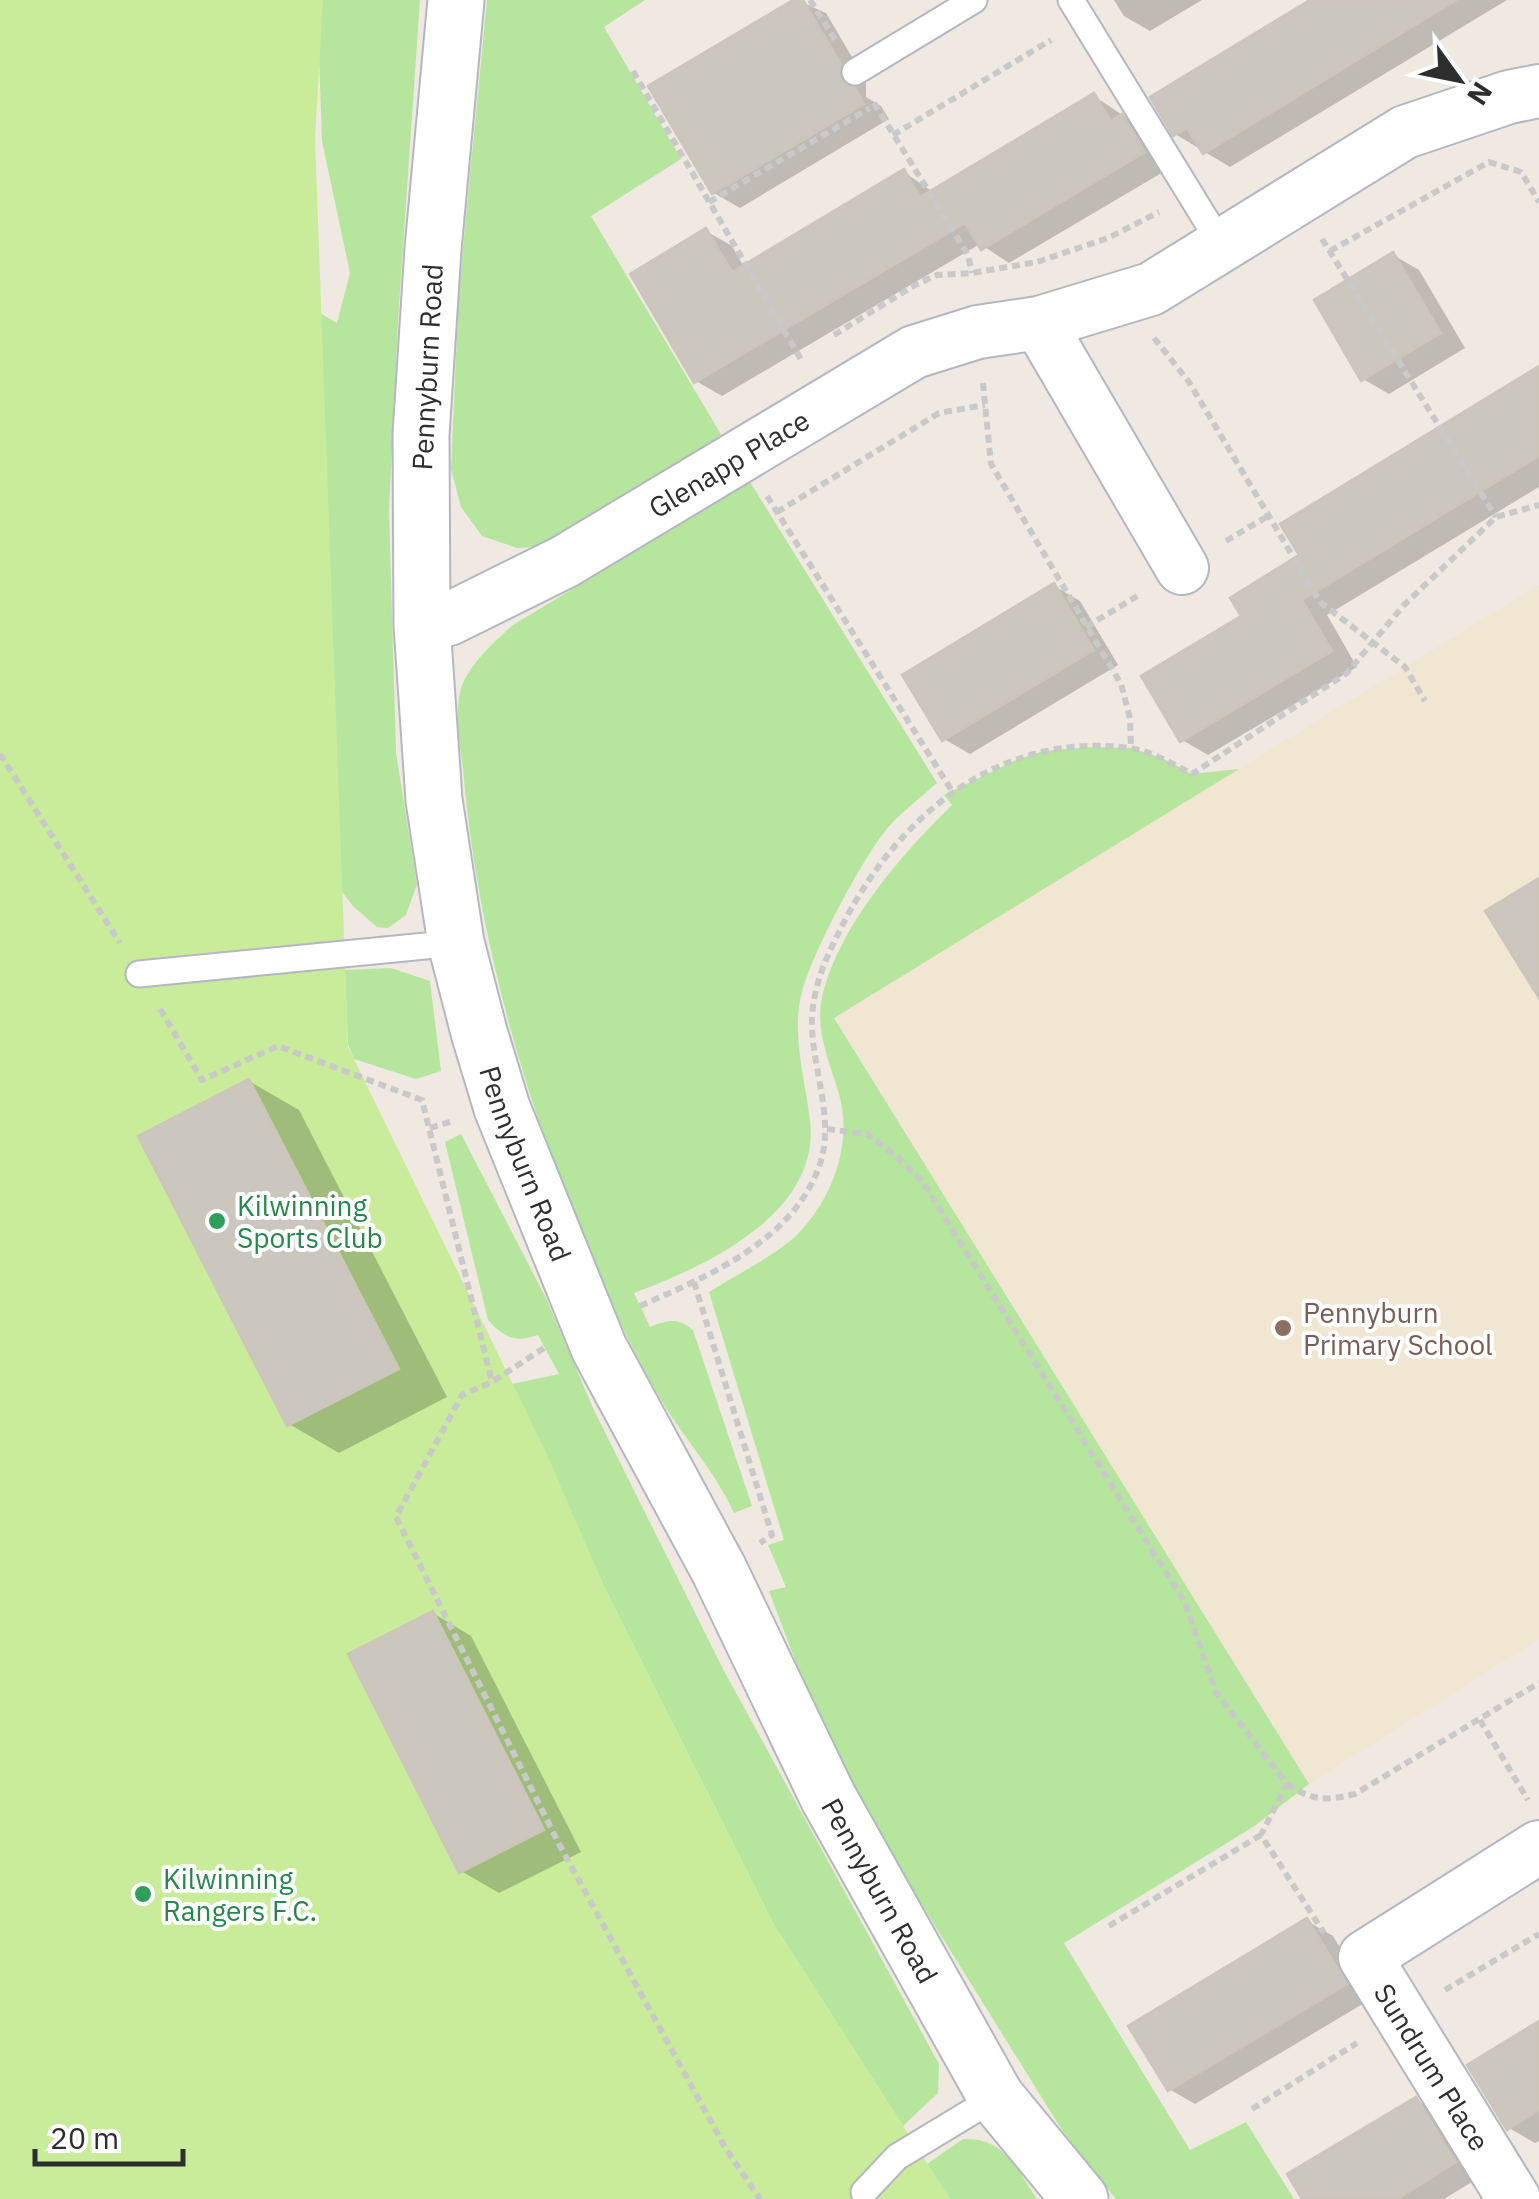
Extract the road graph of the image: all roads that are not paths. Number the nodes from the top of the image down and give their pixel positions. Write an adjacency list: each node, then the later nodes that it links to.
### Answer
1 (456, 0): 9 (street, Pennyburn Road)
2 (974, 0): 4 (lane)
3 (1078, 10): 6 (lane)
4 (855, 72)
5 (1539, 91): 6 (street, Glenapp Place)
6 (1222, 246): 7 (street, Glenapp Place)
7 (1039, 323): 8 (street); 9 (street, Glenapp Place)
8 (1182, 568)
9 (422, 624): 10 (street, Pennyburn Road)
10 (456, 943): 11 (lane); 13 (street, Pennyburn Road)
11 (140, 974)
12 (1534, 1824): 16 (street, Sundrum Place)
13 (996, 2097): 14 (lane); 15 (street, Pennyburn Road)
14 (864, 2192)
15 (1080, 2199)
16 (1514, 2199)

